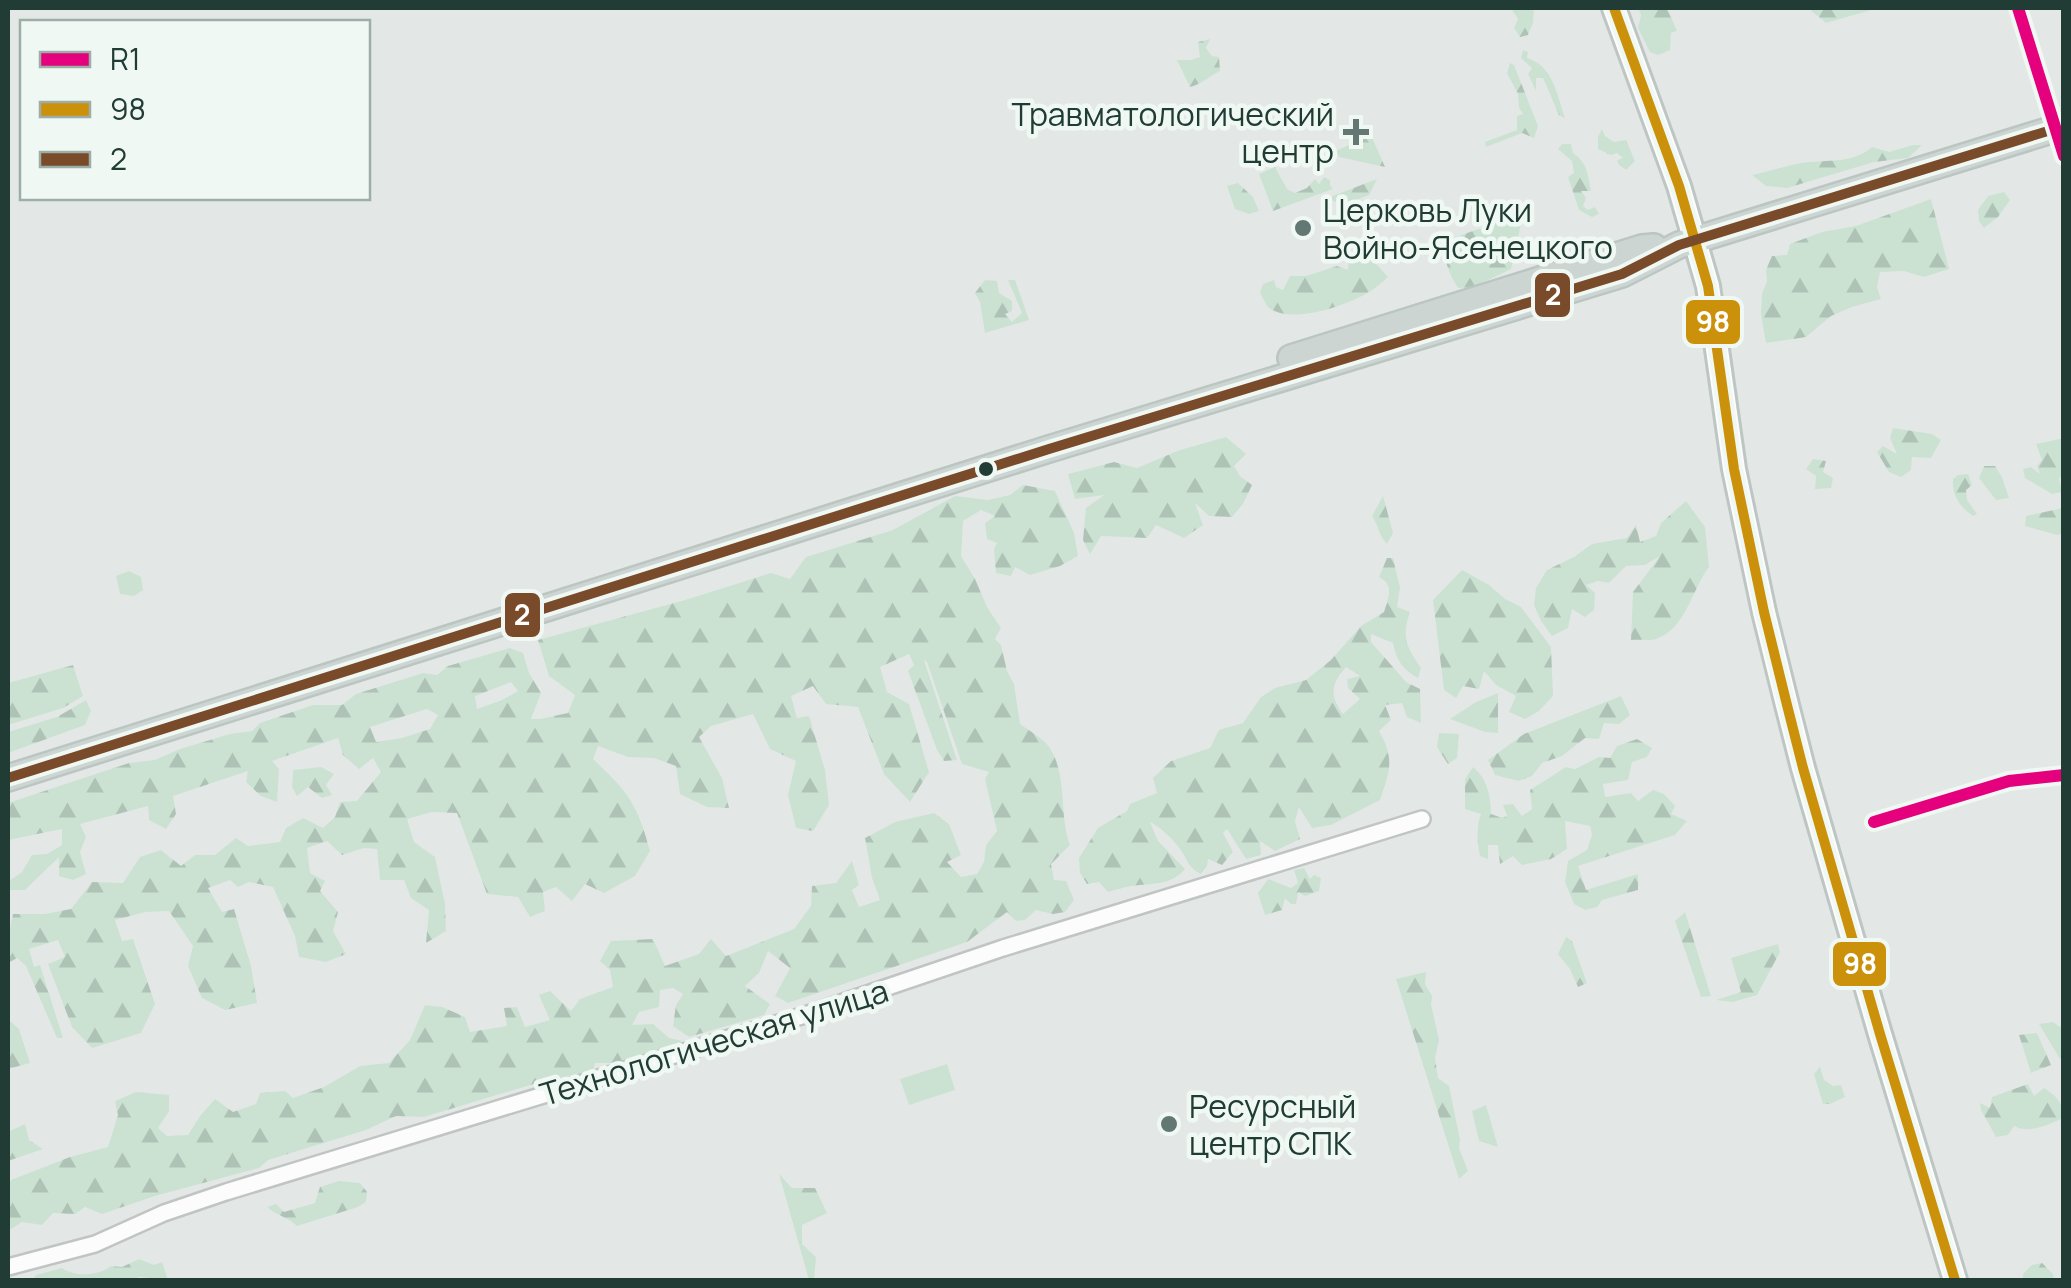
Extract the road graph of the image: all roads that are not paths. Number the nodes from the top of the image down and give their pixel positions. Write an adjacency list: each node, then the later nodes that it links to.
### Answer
1 (1614, 8): 3 (main road)
2 (2064, 126): 3 (main road)
3 (1687, 243): 4 (main road); 5 (main road); 8 (main road)
4 (8, 761)
5 (8, 778)
6 (1422, 819): 7 (street, Технологическая улица)
7 (8, 1266)
8 (1955, 1280)

